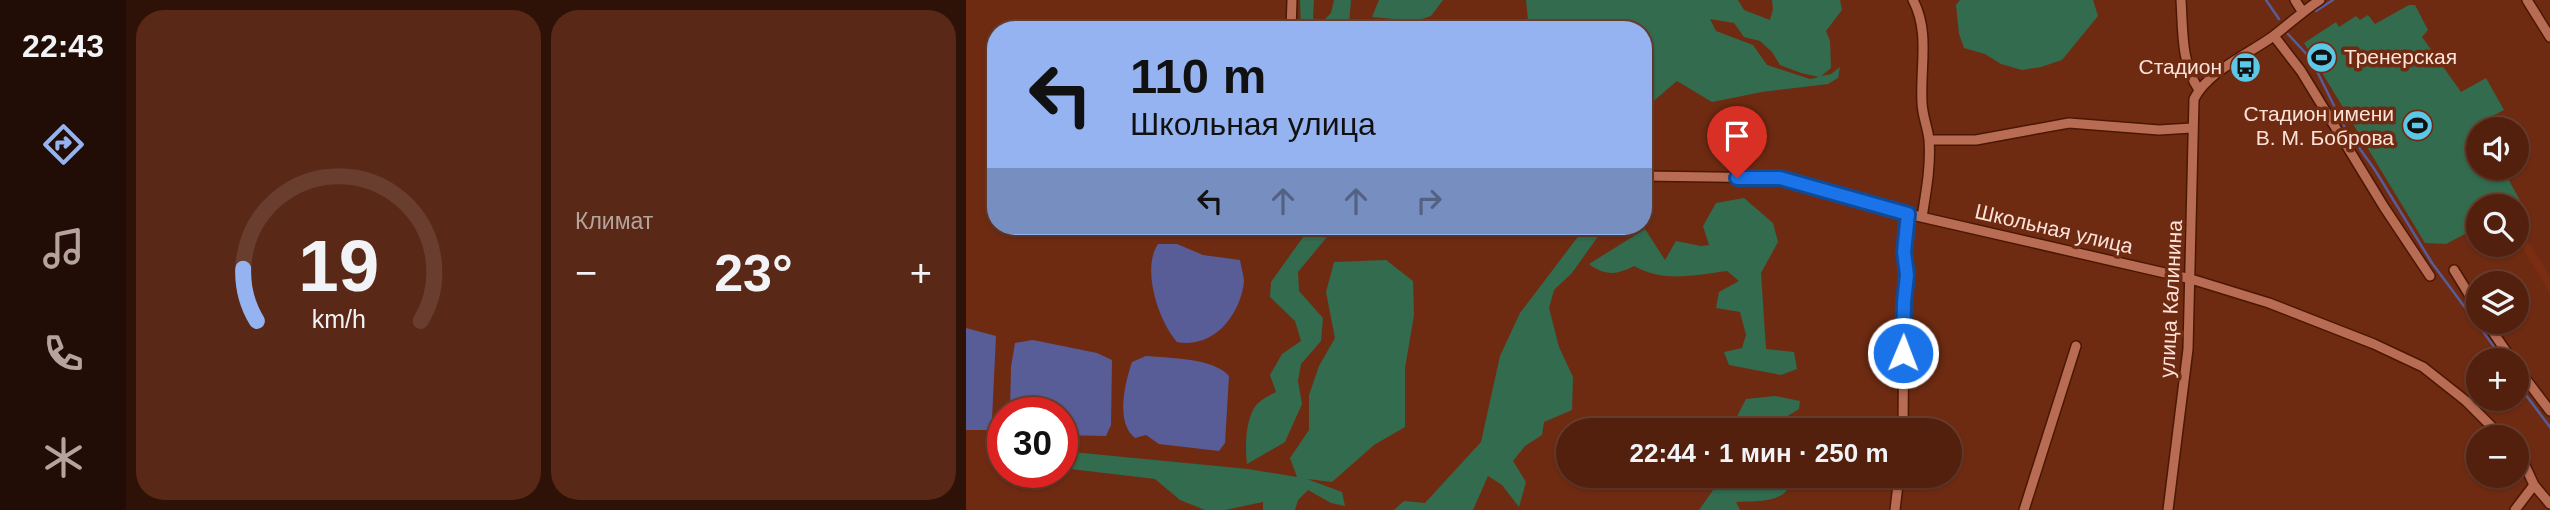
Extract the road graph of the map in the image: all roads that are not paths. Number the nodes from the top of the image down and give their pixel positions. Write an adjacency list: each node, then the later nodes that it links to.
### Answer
1 (1292, 0): 8 (street)
2 (1913, 0): 13 (street)
3 (2181, 0): 11 (street)
4 (2295, 0): 7 (street)
5 (2320, 0): 7 (street)
6 (2527, 0): 10 (street)
7 (2302, 11): 9 (street)
8 (1291, 21)
9 (2274, 36): 11 (street); 18 (street)
10 (2550, 37)
11 (2199, 90): 12 (street, улица Калинина)
12 (2192, 128): 13 (street); 19 (street, улица Калинина)
13 (1929, 140): 16 (street)
14 (1652, 176): 15 (street, Школьная улица)
15 (1908, 214): 16 (street, Школьная улица); 24 (street)
16 (1922, 217): 19 (street, Школьная улица)
17 (2454, 270): 20 (street)
18 (2430, 276)
19 (2191, 279): 25 (street, Школьная улица); 32 (street, улица Калинина)
20 (2466, 290)
21 (2076, 346): 31 (street)
22 (2529, 383): 23 (street)
23 (2550, 411)
24 (1903, 418)
25 (2490, 425)
26 (2529, 474): 27 (street)
27 (2534, 485): 29 (street); 33 (street)
28 (1898, 488): 30 (street)
29 (2550, 504)
30 (1895, 510)
31 (2024, 510)
32 (2168, 510)
33 (2515, 510)

